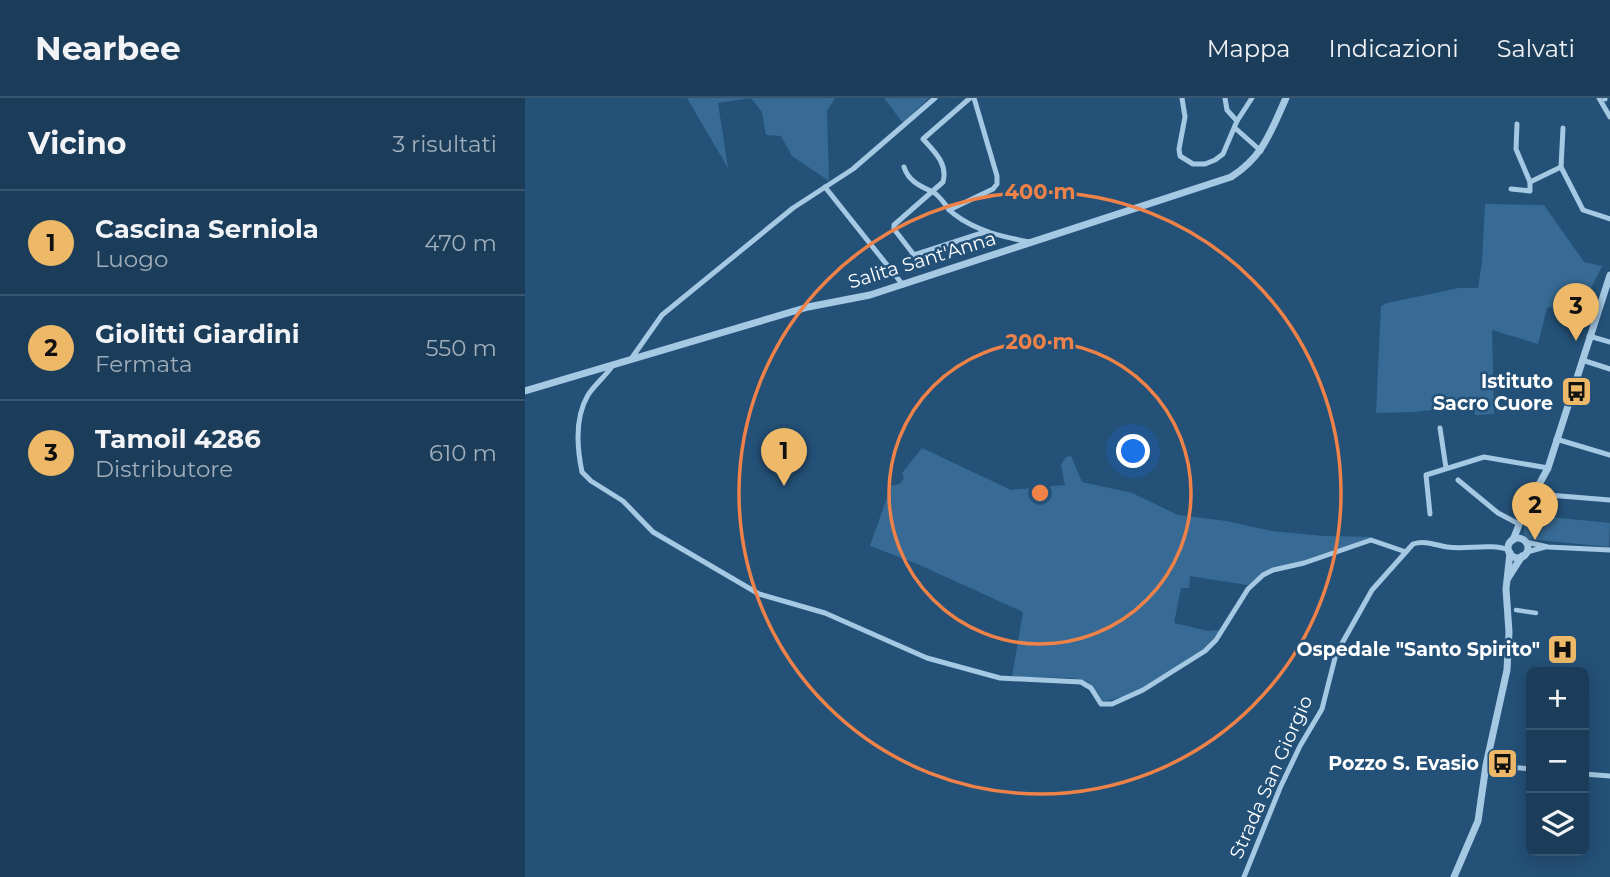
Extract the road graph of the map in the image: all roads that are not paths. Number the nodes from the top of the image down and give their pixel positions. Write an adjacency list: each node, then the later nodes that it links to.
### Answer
1 (935, 98): 16 (street)
2 (972, 98): 18 (street); 19 (street)
3 (1182, 98): 10 (street)
4 (1225, 98): 10 (street)
5 (1252, 98): 10 (street)
6 (1286, 98): 12 (street, Salita Sant'Anna)
7 (1599, 98): 8 (street)
8 (1610, 117)
9 (1517, 124): 15 (street)
10 (1236, 125): 12 (street)
11 (1563, 128): 14 (street)
12 (1261, 151): 22 (street, Salita Sant'Anna)
13 (904, 167): 18 (street)
14 (1561, 167): 15 (street); 20 (street)
15 (1530, 182): 17 (street)
16 (825, 187): 24 (street); 28 (street)
17 (1511, 189)
18 (932, 191): 19 (street); 21 (street)
19 (949, 210): 21 (street)
20 (1610, 219)
21 (985, 232): 22 (street)
22 (1030, 242): 24 (street, Salita Sant'Anna)
23 (1610, 275): 25 (street)
24 (903, 285): 28 (street, Salita Sant'Anna)
25 (1608, 285): 26 (street)
26 (1589, 336): 27 (street); 29 (street)
27 (1610, 342)
28 (630, 360): 30 (street, Salita Sant'Anna)
29 (1582, 360): 31 (street); 34 (street)
30 (613, 365): 32 (street, Salita Sant'Anna); 48 (street)
31 (1610, 369)
32 (525, 391)
33 (1440, 428): 36 (street)
34 (1556, 439): 35 (street); 37 (street)
35 (1610, 455)
36 (1446, 468): 37 (street); 41 (street)
37 (1548, 468): 39 (street)
38 (1458, 480): 42 (street)
39 (1536, 494): 40 (street); 42 (street)
40 (1610, 500)
41 (1430, 514)
42 (1519, 524): 43 (street); 44 (street)
43 (1512, 540): 44 (street); 45 (street); 49 (street)
44 (1525, 541): 46 (street); 50 (street)
45 (1491, 547): 48 (street); 49 (street)
46 (1548, 547): 47 (street); 50 (street)
47 (1610, 550)
48 (1406, 552): 58 (street, Strada San Giorgio)
49 (1509, 552): 50 (street); 51 (street)
50 (1524, 554): 51 (street)
51 (1506, 582): 54 (street)
52 (1516, 610): 53 (street)
53 (1536, 613)
54 (1486, 765): 55 (street); 59 (street)
55 (1526, 769)
56 (1589, 774): 57 (street)
57 (1610, 776)
58 (1244, 877)
59 (1454, 877)

